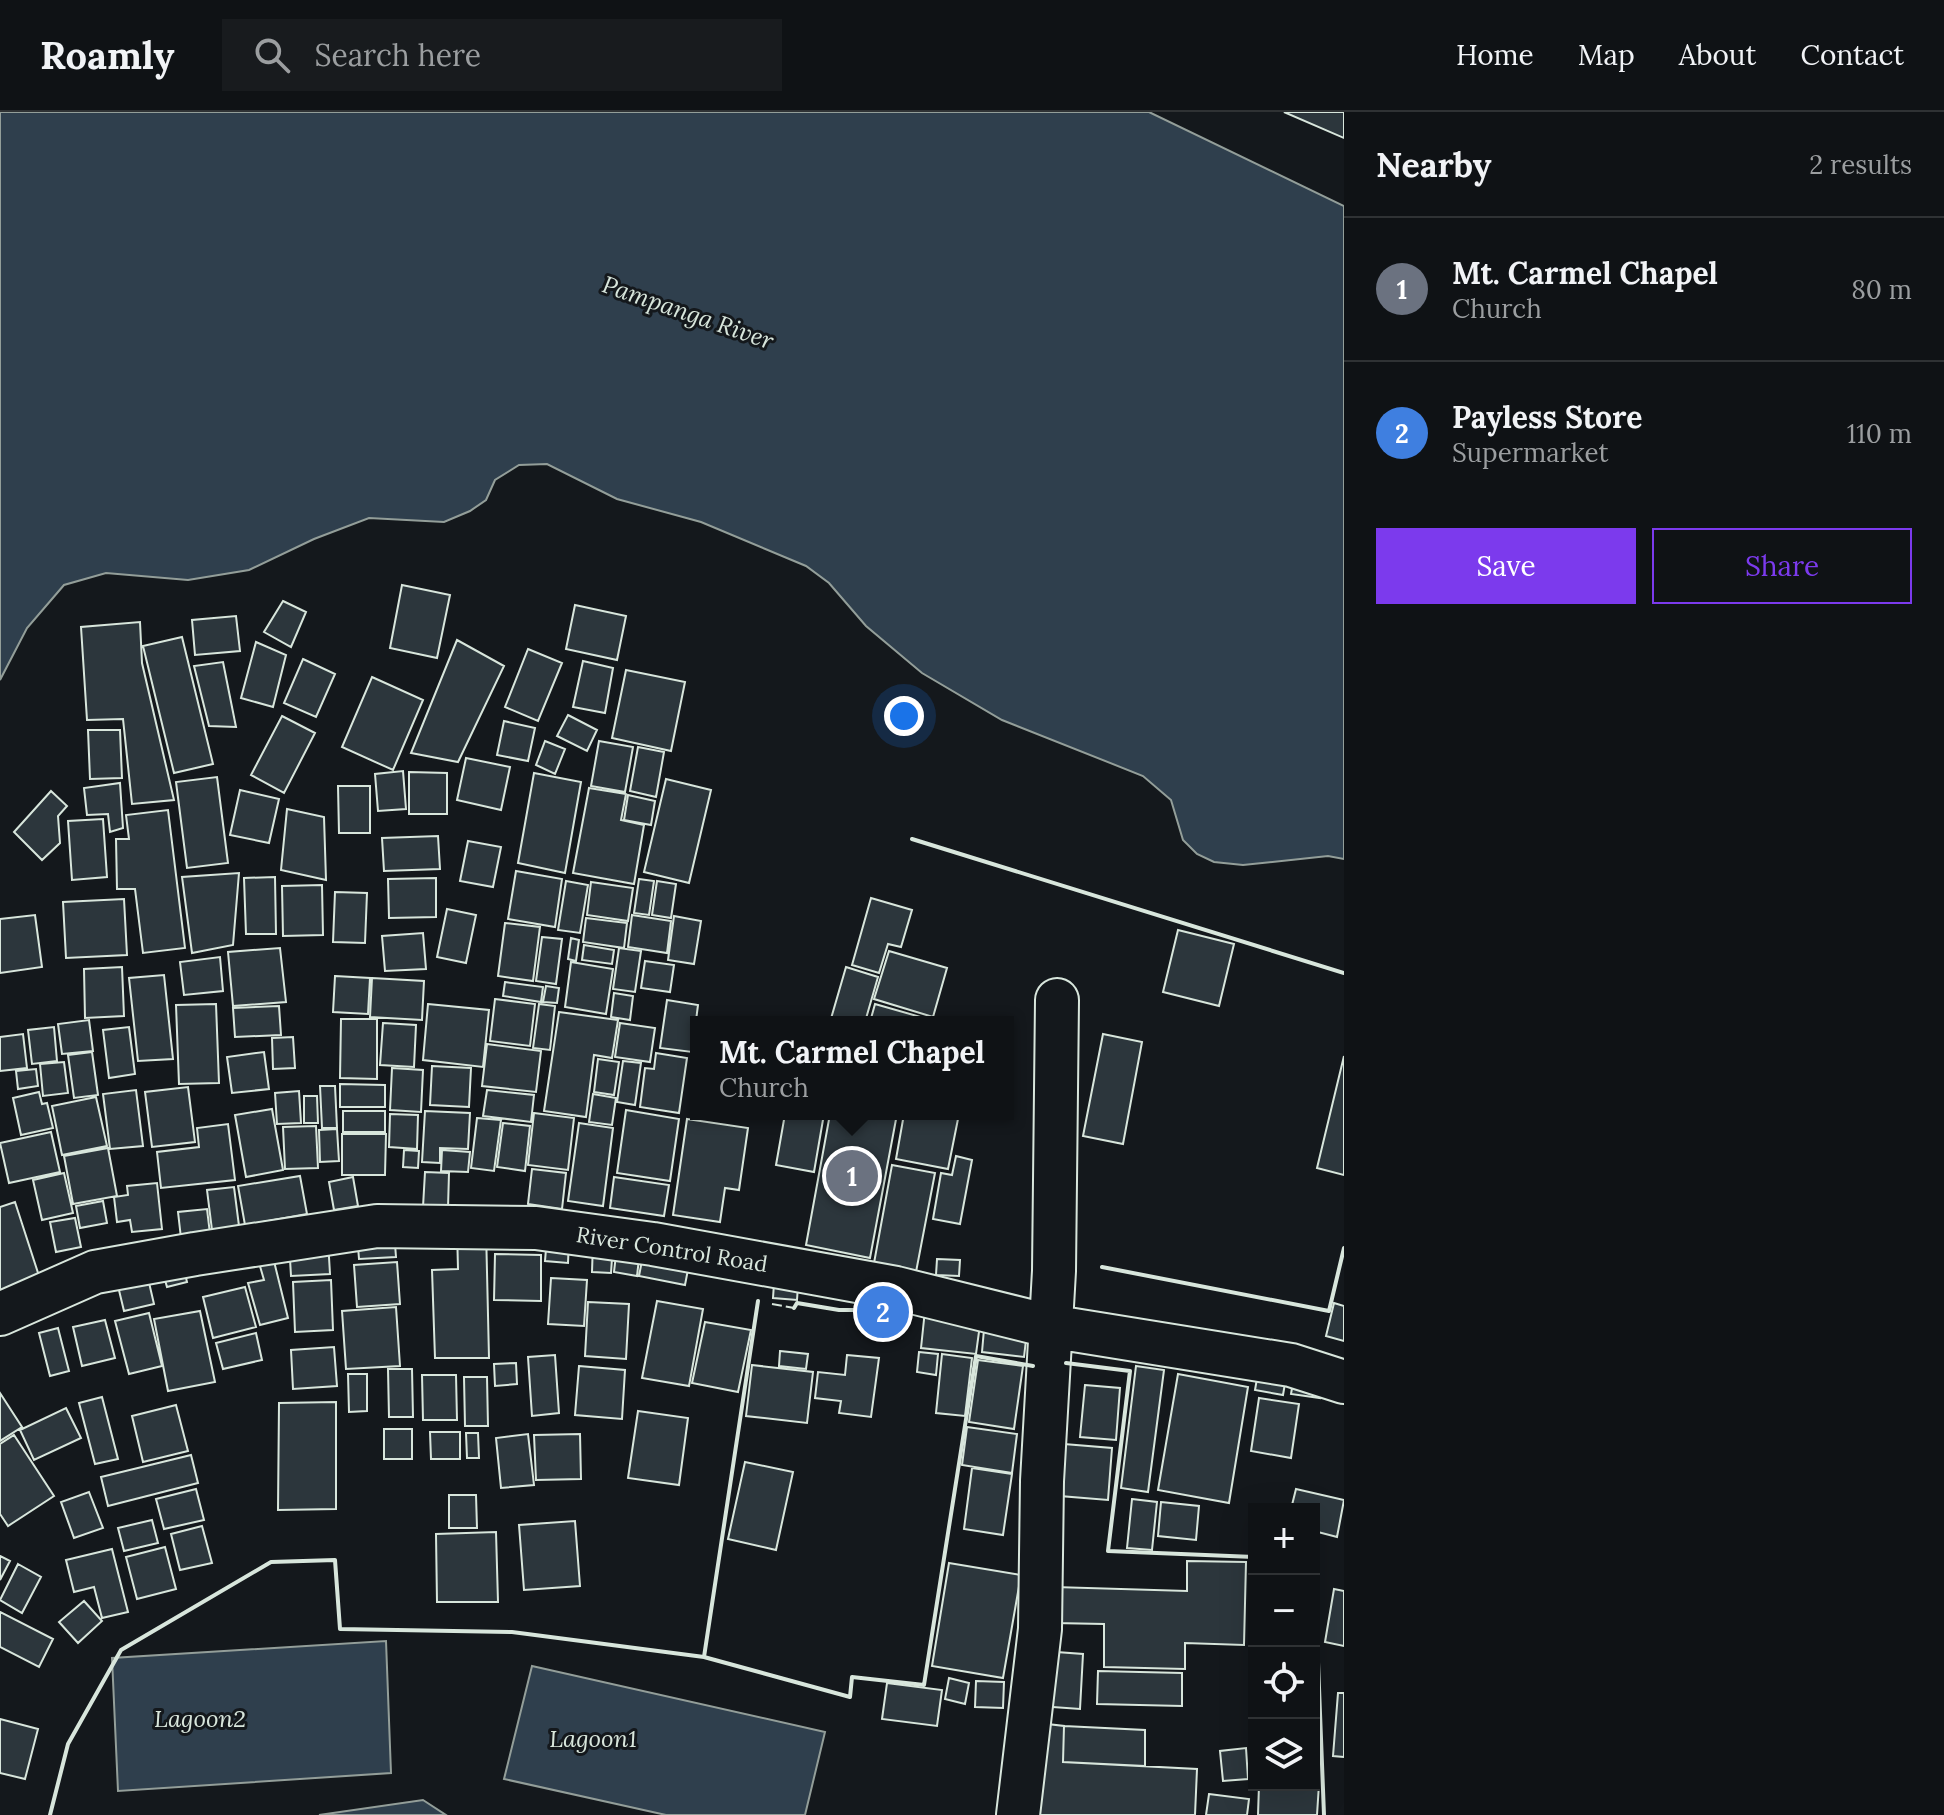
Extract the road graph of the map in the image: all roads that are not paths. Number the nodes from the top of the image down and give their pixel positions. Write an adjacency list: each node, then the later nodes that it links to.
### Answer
1 (1057, 1000): 3 (street)
2 (0, 1314): 3 (street, River Control Road)
3 (1049, 1326): 4 (street, River Control Road); 5 (street)
4 (1344, 1382)
5 (1018, 1815)

